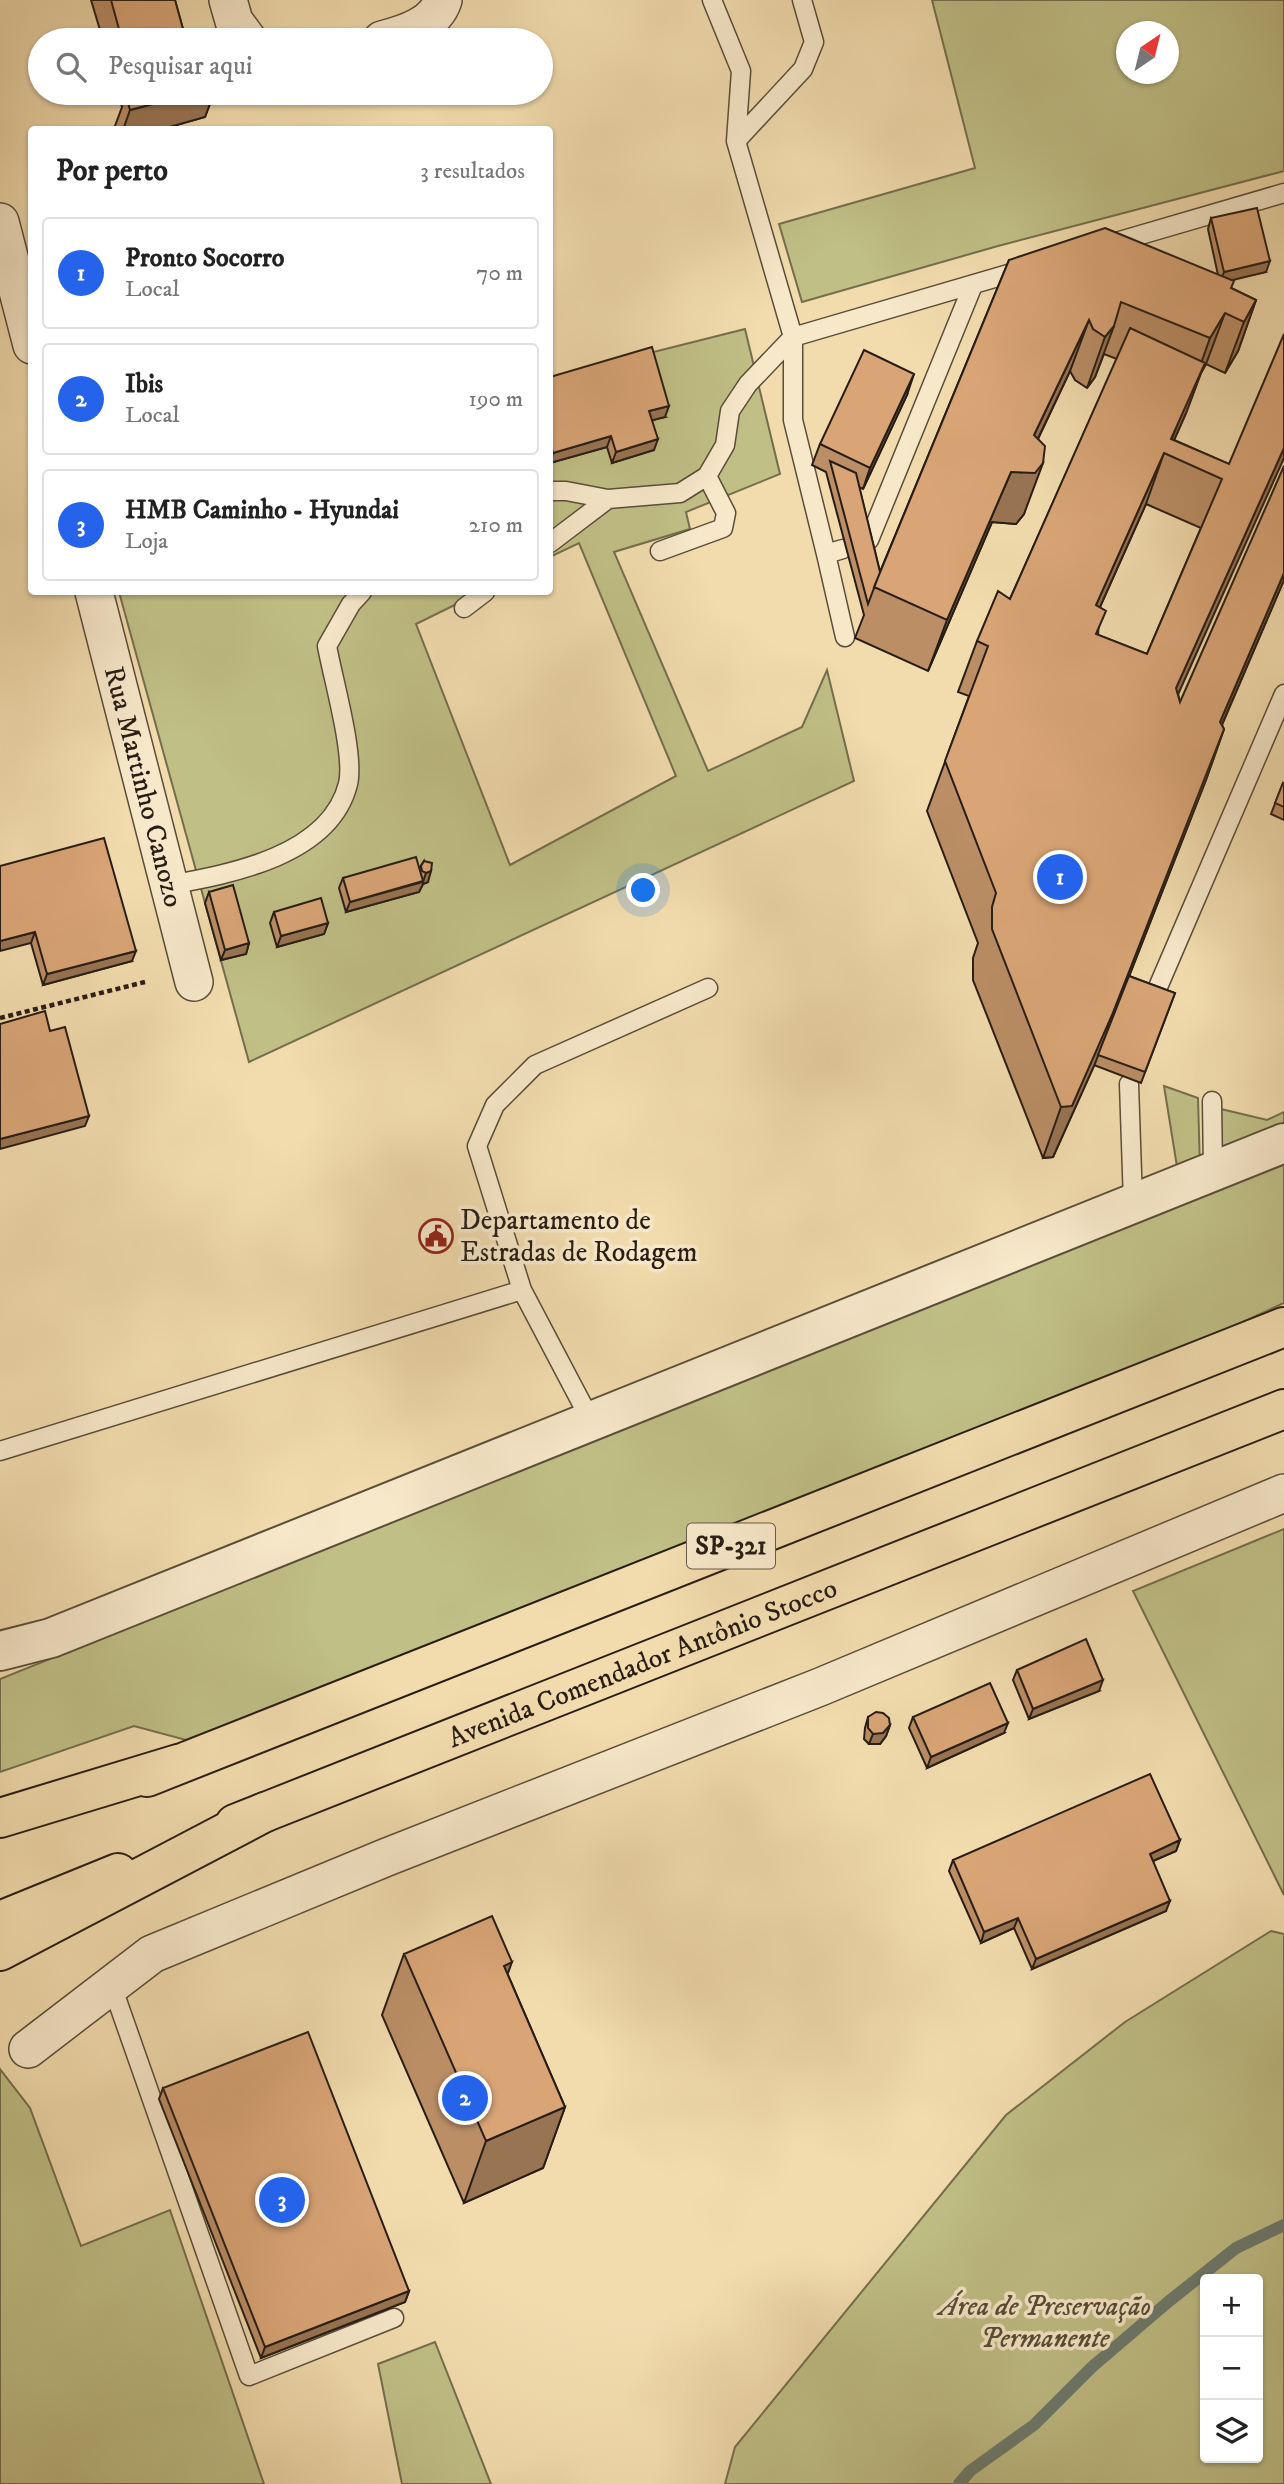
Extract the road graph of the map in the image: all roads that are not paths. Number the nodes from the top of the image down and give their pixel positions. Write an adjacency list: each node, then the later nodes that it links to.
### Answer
1 (228, 0): 5 (street)
2 (443, 0): 6 (street)
3 (712, 0): 7 (lane)
4 (802, 0): 7 (lane)
5 (240, 28)
6 (417, 28)
7 (736, 141): 14 (lane)
8 (1284, 193): 10 (lane)
9 (0, 222): 13 (street)
10 (1090, 250)
11 (1038, 265): 12 (lane)
12 (973, 285): 14 (lane); 18 (lane)
13 (28, 330)
14 (793, 338): 15 (lane); 25 (lane)
15 (707, 476): 17 (lane); 20 (lane)
16 (553, 491): 17 (lane)
17 (607, 499): 19 (lane)
18 (869, 540)
19 (553, 541)
20 (660, 551)
21 (95, 595): 27 (street, Rua Martinho Canozo)
22 (359, 595): 27 (lane)
23 (481, 595): 24 (lane)
24 (464, 608)
25 (845, 637)
26 (1284, 694): 30 (lane)
27 (169, 885): 28 (street, Rua Martinho Canozo)
28 (194, 982)
29 (708, 988): 36 (lane)
30 (1155, 994)
31 (1129, 1084): 35 (lane)
32 (1212, 1101): 34 (lane)
33 (1284, 1143): 34 (street)
34 (1213, 1171): 35 (street)
35 (1133, 1203): 39 (street)
36 (522, 1290): 39 (lane); 40 (lane)
37 (1284, 1327): 43 (main road, SP-321)
38 (1284, 1409): 44 (main road, Avenida Comendador Antônio Stocco / SP-321)
39 (591, 1421): 42 (street)
40 (0, 1451)
41 (1284, 1493): 49 (street)
42 (0, 1651)
43 (178, 1764): 45 (main road); 46 (main road)
44 (265, 1812): 47 (main road, Avenida Comendador Antônio Stocco); 48 (main road)
45 (0, 1818)
46 (0, 1837)
47 (0, 1921)
48 (0, 1951)
49 (111, 1983): 50 (street); 51 (lane)
50 (28, 2049)
51 (394, 2318)

